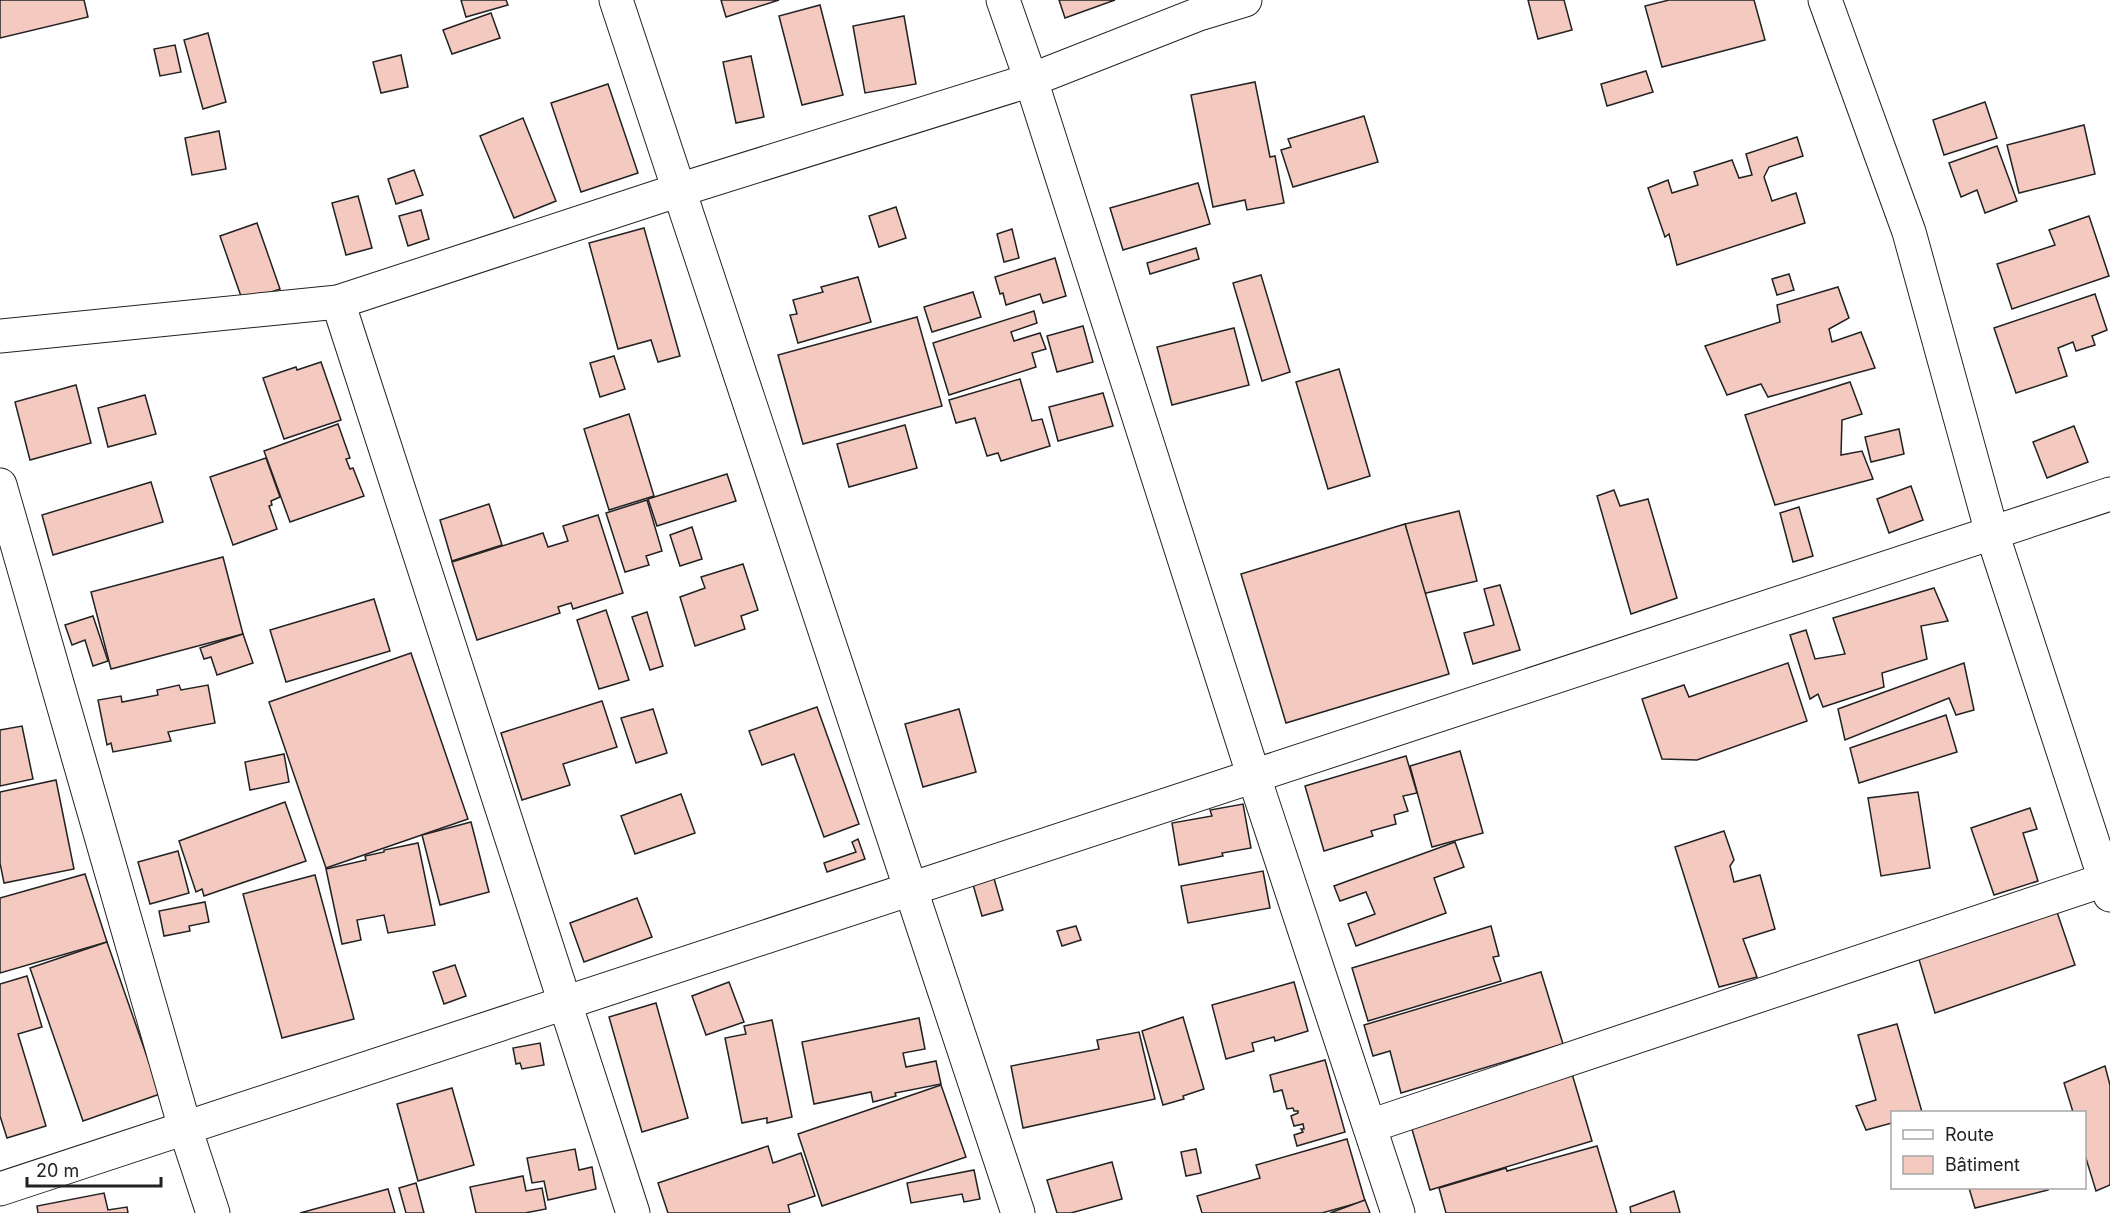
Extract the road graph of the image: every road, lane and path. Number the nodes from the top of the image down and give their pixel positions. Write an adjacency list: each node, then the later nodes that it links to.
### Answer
1 (616, 0): 6 (street)
2 (1003, 0): 5 (street)
3 (1245, 0): 5 (street)
4 (1825, 0): 11 (street)
5 (1031, 80): 6 (street); 12 (street)
6 (679, 190): 7 (street); 14 (street)
7 (338, 302): 8 (street); 15 (street)
8 (0, 336)
9 (0, 484): 17 (street)
10 (2110, 494): 11 (street)
11 (1992, 533): 12 (street); 13 (street)
12 (1254, 777): 14 (street); 16 (street)
13 (2108, 885): 16 (street)
14 (910, 888): 15 (street); 21 (street)
15 (565, 1002): 17 (street); 20 (street)
16 (1370, 1126): 22 (street)
17 (186, 1128): 18 (street); 19 (street)
18 (0, 1189)
19 (213, 1213)
20 (633, 1213)
21 (1018, 1213)
22 (1398, 1213)

